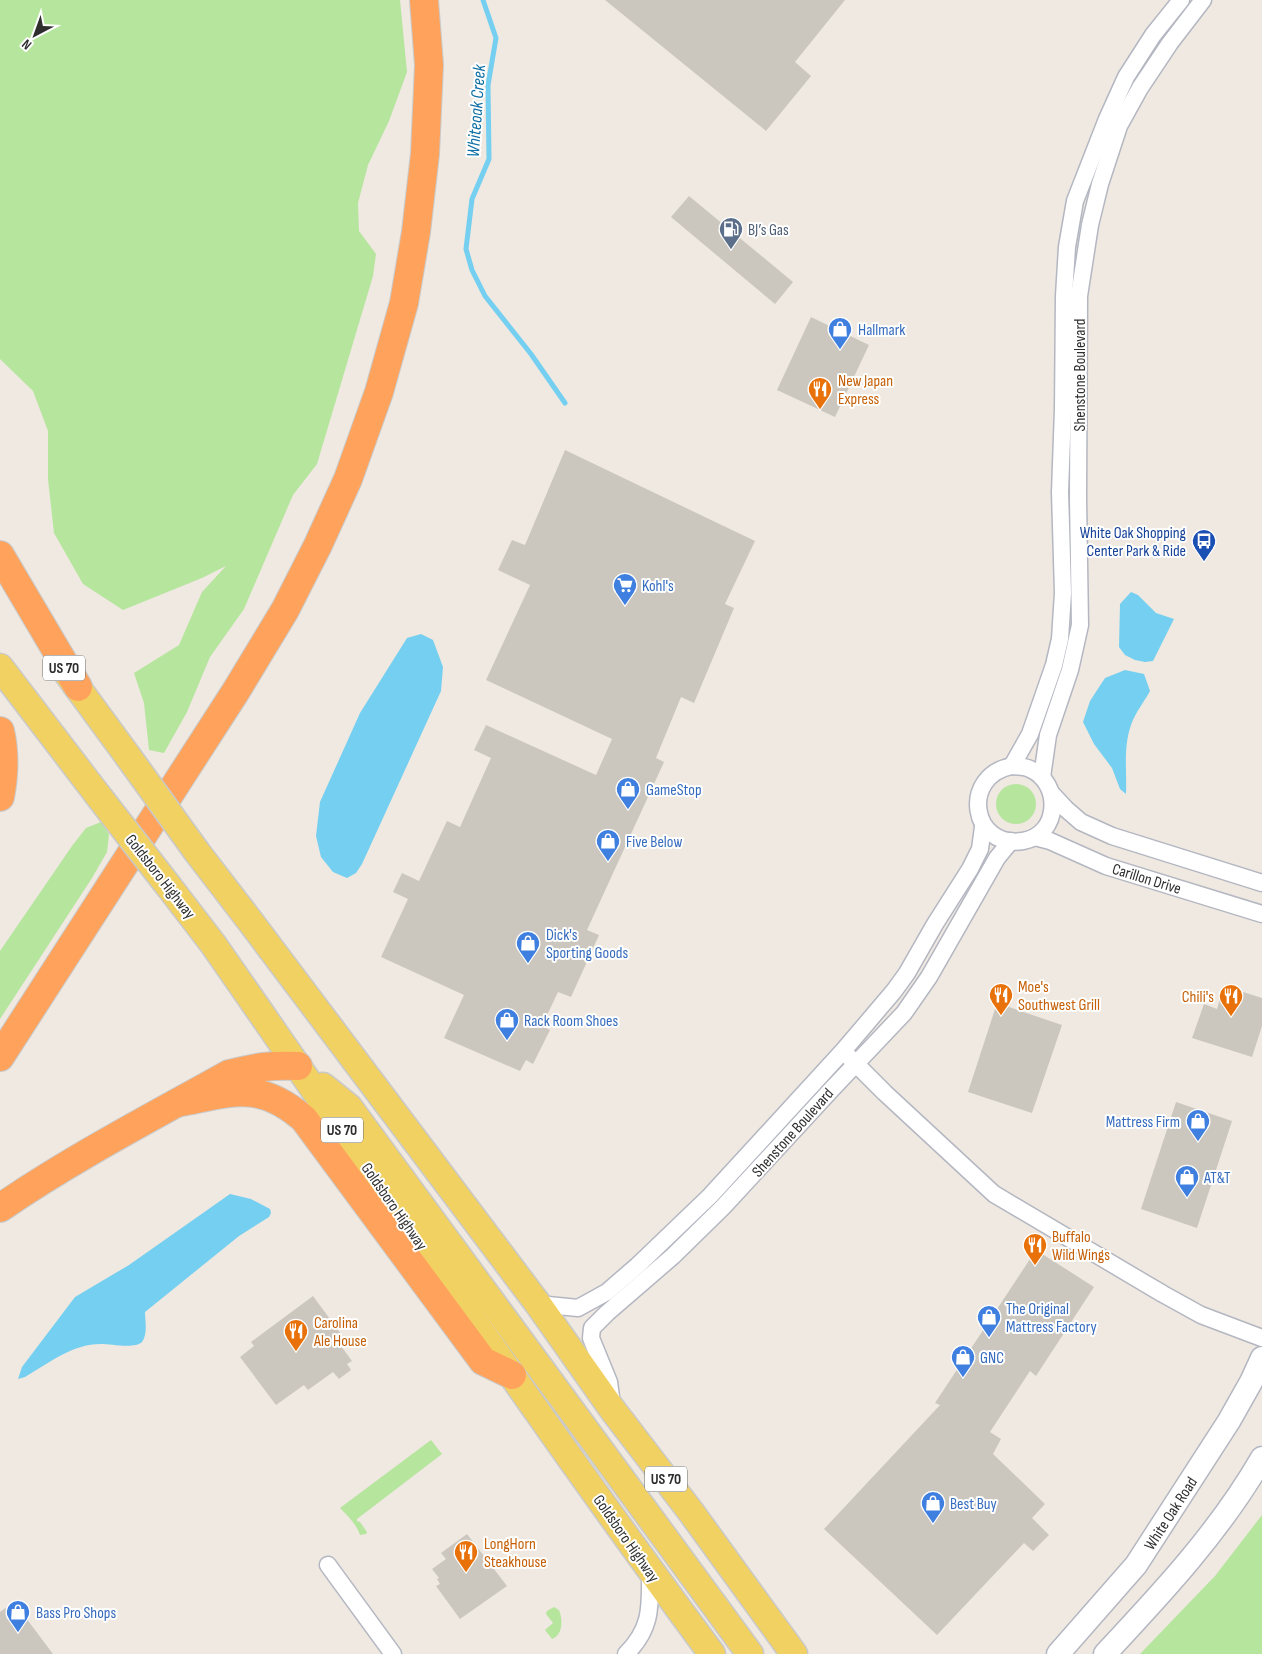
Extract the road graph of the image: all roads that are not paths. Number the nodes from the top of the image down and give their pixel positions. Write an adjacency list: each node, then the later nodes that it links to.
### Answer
1 (424, 0): 19 (highway)
2 (1181, 0): 9 (street, Shenstone Boulevard)
3 (1203, 0): 10 (street, Shenstone Boulevard)
4 (0, 555): 7 (highway)
5 (0, 581): 7 (main road, US 70)
6 (0, 667): 21 (main road, Goldsboro Highway / US 70, bridge)
7 (78, 687): 24 (main road, US 70, bridge)
8 (0, 731): 12 (highway)
9 (1012, 766): 10 (street); 13 (street)
10 (1042, 776): 11 (street)
11 (1052, 794): 14 (street); 16 (street, Carillon Drive)
12 (0, 797)
13 (984, 827): 15 (street); 18 (street, Shenstone Boulevard)
14 (1034, 837): 15 (street); 17 (street, Carillon Drive)
15 (1011, 842): 20 (street, Shenstone Boulevard)
16 (1262, 883)
17 (1262, 914)
18 (843, 1051): 20 (street); 24 (street, Shenstone Boulevard)
19 (0, 1058)
20 (856, 1063): 25 (street); 28 (street, Shenstone Boulevard)
21 (298, 1066): 22 (highway); 27 (main road, Goldsboro Highway / US 70); 35 (main road)
22 (177, 1103): 23 (highway); 27 (highway)
23 (0, 1208)
24 (538, 1304): 28 (main road, US 70)
25 (1262, 1338)
26 (1262, 1358): 37 (main road, White Oak Road)
27 (512, 1374): 31 (main road, Goldsboro Highway / US 70)
28 (612, 1409): 36 (main road, US 70)
29 (1262, 1458): 38 (main road)
30 (328, 1565): 32 (street)
31 (650, 1570): 33 (street); 34 (main road, Goldsboro Highway / US 70)
32 (393, 1654)
33 (626, 1654)
34 (712, 1654)
35 (750, 1654)
36 (794, 1654)
37 (1058, 1654)
38 (1105, 1654)

